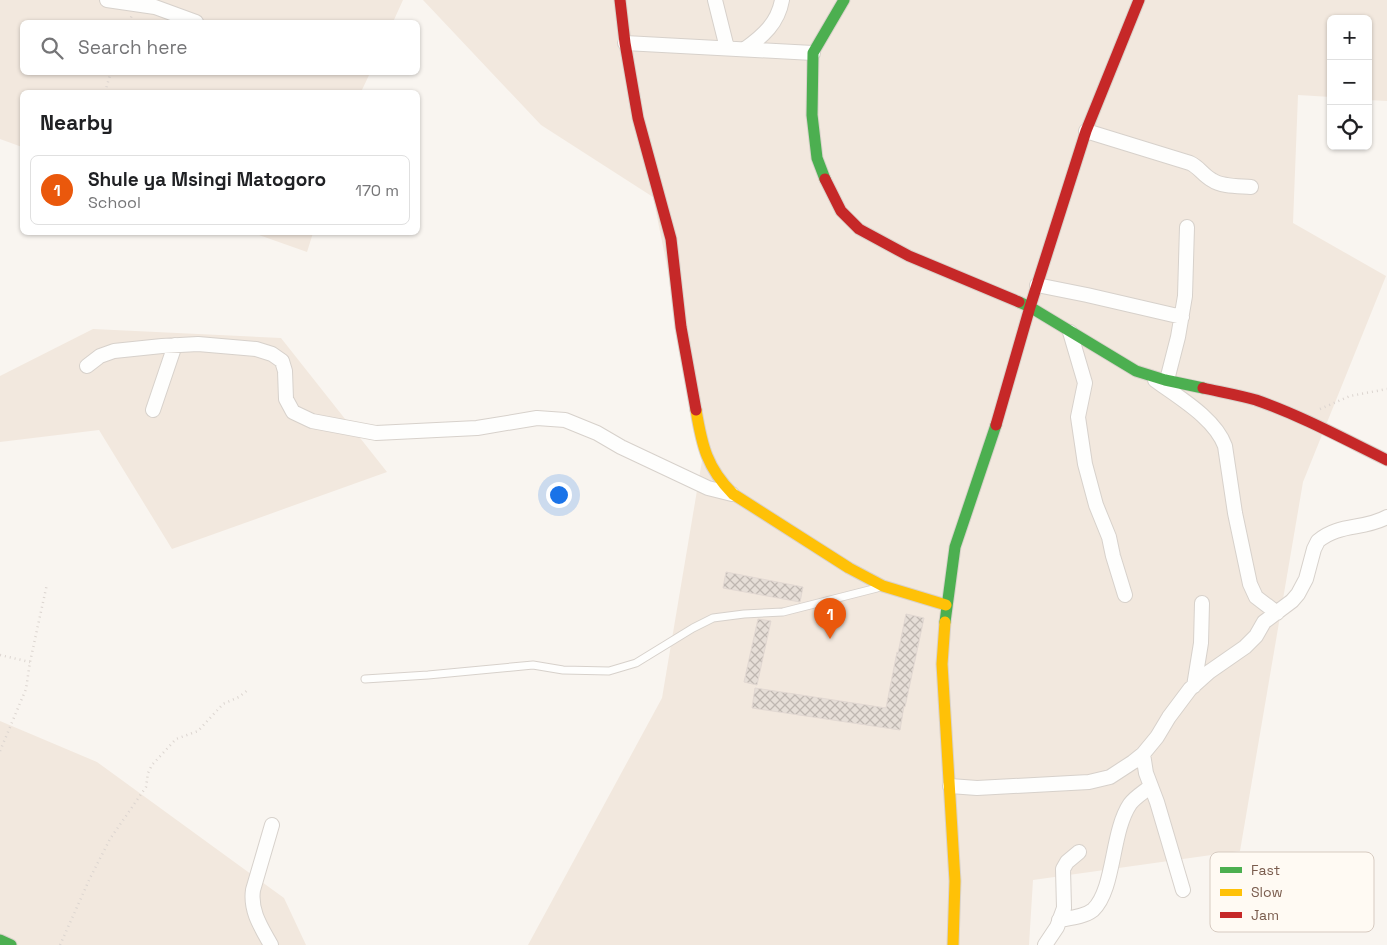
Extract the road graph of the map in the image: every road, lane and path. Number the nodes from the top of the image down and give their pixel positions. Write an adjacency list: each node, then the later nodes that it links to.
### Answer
1 (107, 0): 7 (street)
2 (620, 0): 8 (street)
3 (715, 0): 9 (street)
4 (844, 0): 11 (street)
5 (1139, 0): 14 (street)
6 (785, 2): 10 (street)
7 (190, 20)
8 (625, 43): 9 (street); 29 (street)
9 (727, 48): 10 (street)
10 (745, 49): 11 (street)
11 (813, 53): 18 (street)
12 (110, 75): 13 (path)
13 (106, 90)
14 (1086, 132): 15 (street); 17 (street)
15 (1251, 187)
16 (1187, 227): 19 (street)
17 (1037, 285): 18 (street); 19 (street)
18 (1030, 307): 20 (street); 35 (street)
19 (1182, 317): 24 (street)
20 (1070, 332): 23 (street); 33 (street)
21 (174, 345): 22 (street); 26 (street); 29 (street)
22 (87, 366)
23 (1151, 377): 24 (street); 36 (street)
24 (1167, 380): 27 (street)
25 (1387, 389): 27 (path)
26 (153, 410)
27 (1299, 418): 28 (street)
28 (1387, 460)
29 (733, 494): 32 (street)
30 (1387, 517): 36 (street)
31 (47, 584): 38 (path)
32 (884, 586): 35 (street); 39 (lane)
33 (1126, 595)
34 (1202, 603): 40 (street)
35 (946, 605): 44 (street)
36 (1276, 613): 40 (street)
37 (0, 655): 38 (path)
38 (30, 662): 42 (path)
39 (365, 679)
40 (1194, 686): 43 (street)
41 (249, 689): 52 (path)
42 (0, 751)
43 (1144, 754): 44 (street); 45 (street)
44 (950, 786): 54 (street)
45 (1151, 786): 48 (street); 49 (street)
46 (272, 825): 53 (street)
47 (1079, 852): 49 (street)
48 (1183, 890)
49 (1059, 920): 55 (street)
50 (0, 940): 51 (street)
51 (11, 945)
52 (60, 945)
53 (271, 945)
54 (953, 945)
55 (1046, 945)

